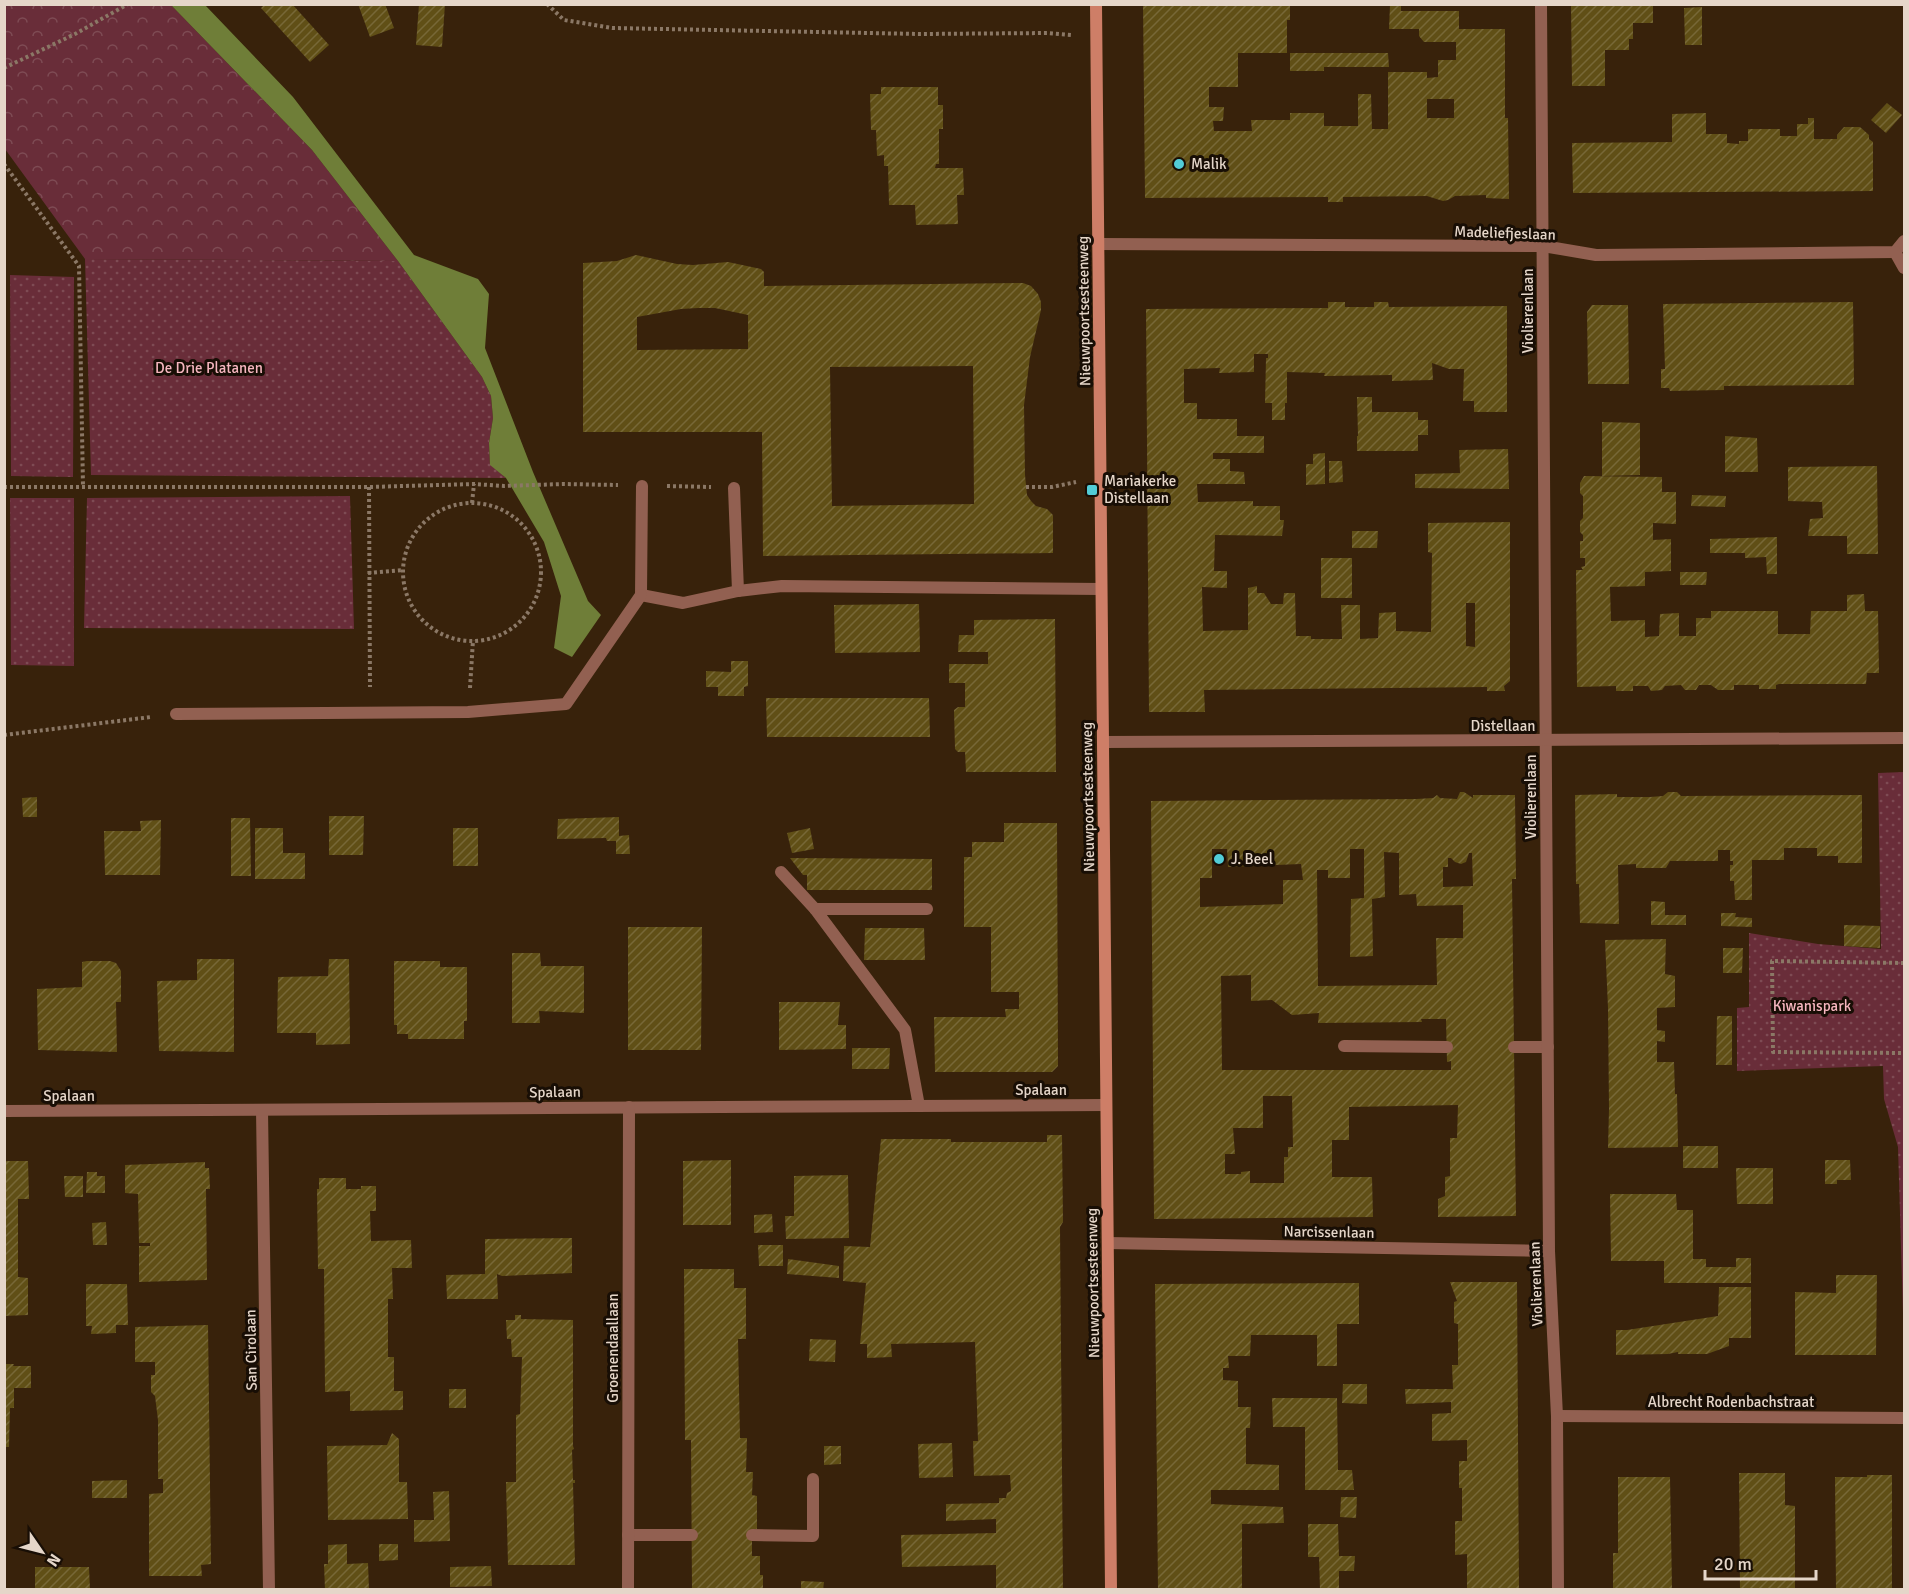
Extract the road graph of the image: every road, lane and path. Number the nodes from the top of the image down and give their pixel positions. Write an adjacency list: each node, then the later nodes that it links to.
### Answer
1 (128, 4): 6 (path)
2 (547, 4): 5 (path)
3 (1096, 4): 5 (main road, Nieuwpoortsesteenweg)
4 (1541, 4): 10 (street, Violierenlaan)
5 (1096, 36): 9 (main road, Nieuwpoortsesteenweg)
6 (4, 68)
7 (4, 164): 15 (path)
8 (1905, 241): 11 (street)
9 (1098, 244): 10 (street, Madeliefjeslaan); 25 (main road, Nieuwpoortsesteenweg)
10 (1542, 246): 11 (street, Madeliefjeslaan); 34 (street, Violierenlaan)
11 (1895, 252): 12 (street)
12 (1905, 268)
13 (474, 484): 14 (path); 17 (path); 22 (path)
14 (564, 484)
15 (83, 486): 17 (path); 18 (path)
16 (642, 486): 27 (street)
17 (369, 487): 24 (path)
18 (4, 488)
19 (734, 488): 26 (street)
20 (1026, 488): 21 (path)
21 (1052, 488)
22 (472, 503): 23 (path); 28 (path)
23 (403, 570): 24 (path); 28 (path)
24 (368, 573): 29 (path)
25 (1101, 589): 26 (street); 35 (main road, Nieuwpoortsesteenweg)
26 (738, 591): 27 (street)
27 (641, 595): 30 (street)
28 (472, 640): 30 (path)
29 (370, 712): 30 (street); 31 (street)
30 (468, 712)
31 (176, 714): 32 (path)
32 (4, 735)
33 (1905, 738): 34 (street, Distellaan)
34 (1545, 741): 35 (street, Distellaan); 43 (street, Violierenlaan)
35 (1103, 742): 45 (main road, Nieuwpoortsesteenweg)
36 (781, 872): 37 (street)
37 (815, 909): 38 (street); 46 (street)
38 (927, 909)
39 (1905, 963): 44 (path)
40 (1344, 1046): 41 (street)
41 (1446, 1047)
42 (1514, 1047): 43 (street)
43 (1548, 1047): 51 (street, Violierenlaan)
44 (1905, 1053)
45 (1106, 1105): 46 (street, Spalaan); 50 (main road, Nieuwpoortsesteenweg)
46 (919, 1106): 47 (street, Spalaan)
47 (629, 1107): 48 (street, Spalaan); 56 (street, Groenendaallaan)
48 (262, 1110): 49 (street, Spalaan); 58 (street, San Cirolaan)
49 (4, 1111)
50 (1108, 1243): 51 (street, Narcissenlaan); 60 (main road, Nieuwpoortsesteenweg)
51 (1549, 1251): 52 (street, Violierenlaan)
52 (1557, 1416): 53 (street, Albrecht Rodenbachstraat); 61 (street, Violierenlaan)
53 (1905, 1418)
54 (813, 1479): 57 (street)
55 (692, 1534): 56 (street)
56 (628, 1535): 59 (street, Groenendaallaan)
57 (752, 1535)
58 (269, 1590)
59 (628, 1590)
60 (1111, 1590)
61 (1558, 1590)

